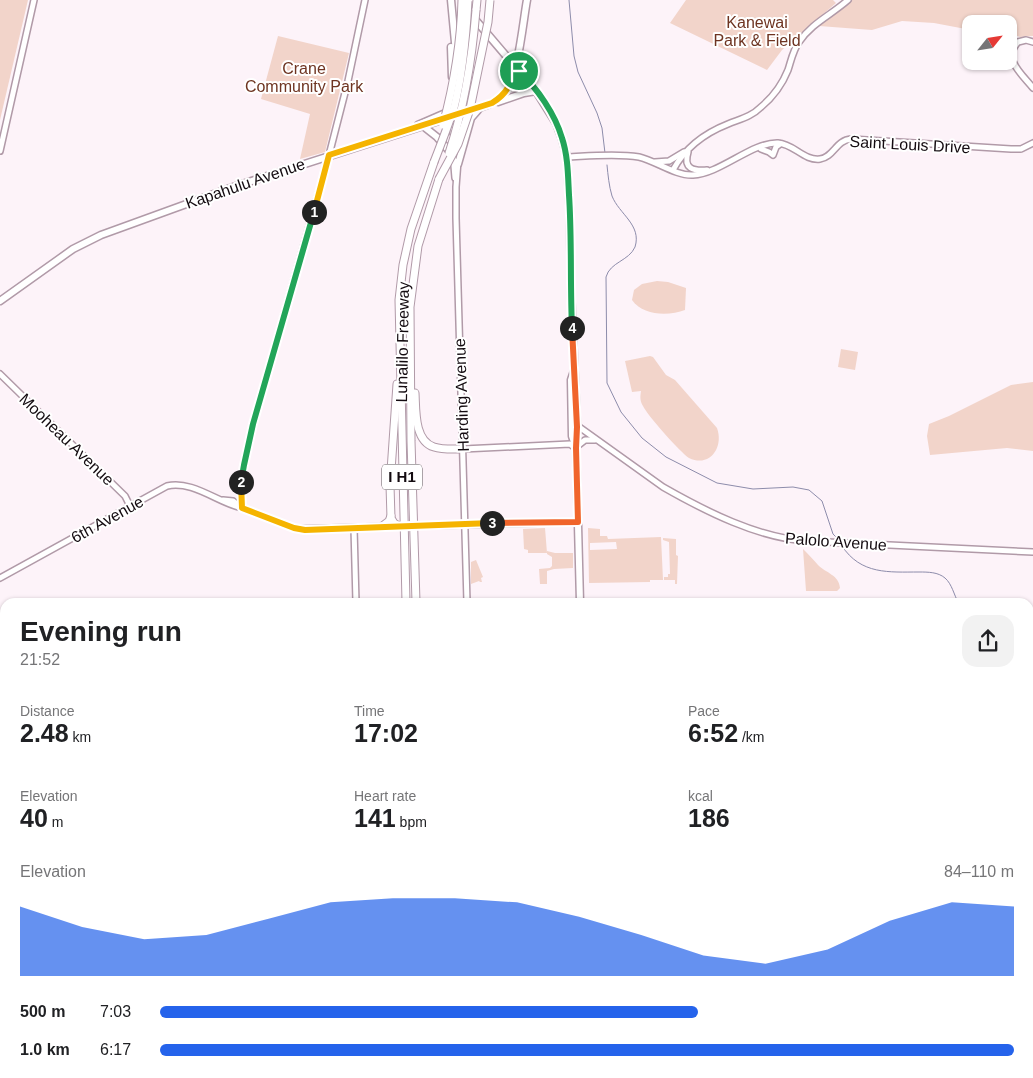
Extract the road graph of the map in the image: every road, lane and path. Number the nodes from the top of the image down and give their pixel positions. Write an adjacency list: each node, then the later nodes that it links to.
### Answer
1 (34, 0): 25 (street)
2 (365, 0): 26 (street)
3 (451, 0): 11 (main road, Harding Avenue)
4 (456, 0): 10 (main road)
5 (466, 0): 35 (highway, Lunalilo Freeway / I H1, bridge)
6 (476, 0): 32 (highway, Lunalilo Freeway / I H1, bridge)
7 (490, 0): 32 (highway, bridge)
8 (527, 0): 13 (main road, Kapahulu Avenue)
9 (848, 0): 24 (street)
10 (473, 17): 11 (main road); 13 (main road)
11 (453, 36): 18 (main road, Harding Avenue); 18 (main road, Harding Avenue)
12 (1033, 42): 14 (street)
13 (515, 67): 15 (main road); 16 (main road, Kapahulu Avenue)
14 (1033, 88)
15 (536, 91): 16 (main road); 27 (main road)
16 (492, 103): 17 (main road, Kapahulu Avenue)
17 (483, 106): 18 (main road, Kapahulu Avenue); 28 (main road)
18 (453, 114): 19 (main road, Kapahulu Avenue); 20 (main road); 28 (street, Harding Avenue)
19 (423, 126): 20 (main road, Kapahulu Avenue); 28 (main road)
20 (407, 130): 26 (main road, Kapahulu Avenue)
21 (1033, 143): 22 (street, Saint Louis Drive)
22 (780, 144): 23 (street); 23 (street)
23 (758, 149): 31 (street)
24 (688, 150): 29 (street); 30 (street); 31 (street)
25 (0, 151)
26 (329, 155): 33 (main road, Kapahulu Avenue); 43 (street)
27 (567, 157): 29 (street); 36 (main road)
28 (456, 161): 42 (street, Harding Avenue)
29 (652, 162): 30 (street)
30 (673, 170): 31 (street)
31 (711, 170)
32 (439, 179): 34 (highway, Lunalilo Freeway / I H1)
33 (0, 301)
34 (410, 336): 42 (highway); 58 (highway, Lunalilo Freeway / I H1)
35 (400, 352): 48 (highway); 57 (highway, Lunalilo Freeway / I H1)
36 (574, 371): 38 (main road); 39 (main road)
37 (0, 374): 46 (street, Mooheau Avenue)
38 (571, 389): 39 (street); 41 (main road)
39 (577, 427): 40 (street, Palolo Avenue); 41 (main road)
40 (598, 440): 41 (street); 54 (street, Palolo Avenue)
41 (576, 448): 42 (street); 49 (main road)
42 (463, 449): 50 (street, Harding Avenue)
43 (242, 495): 45 (street); 47 (street)
44 (219, 499): 45 (street, 6th Avenue); 46 (street, 6th Avenue); 47 (street, 6th Avenue)
45 (233, 501): 47 (street, 6th Avenue)
46 (130, 506): 55 (street, 6th Avenue)
47 (242, 508): 53 (street, 6th Avenue)
48 (391, 515): 51 (highway); 52 (highway)
49 (578, 522): 50 (street, 6th Avenue); 60 (main road)
50 (465, 524): 51 (street, 6th Avenue, bridge); 59 (street, Harding Avenue)
51 (399, 526): 52 (street, 6th Avenue)
52 (380, 527): 53 (street, 6th Avenue)
53 (354, 528): 56 (street)
54 (1033, 552)
55 (0, 578)
56 (356, 598)
57 (406, 598)
58 (416, 598)
59 (467, 598)
60 (580, 598)

